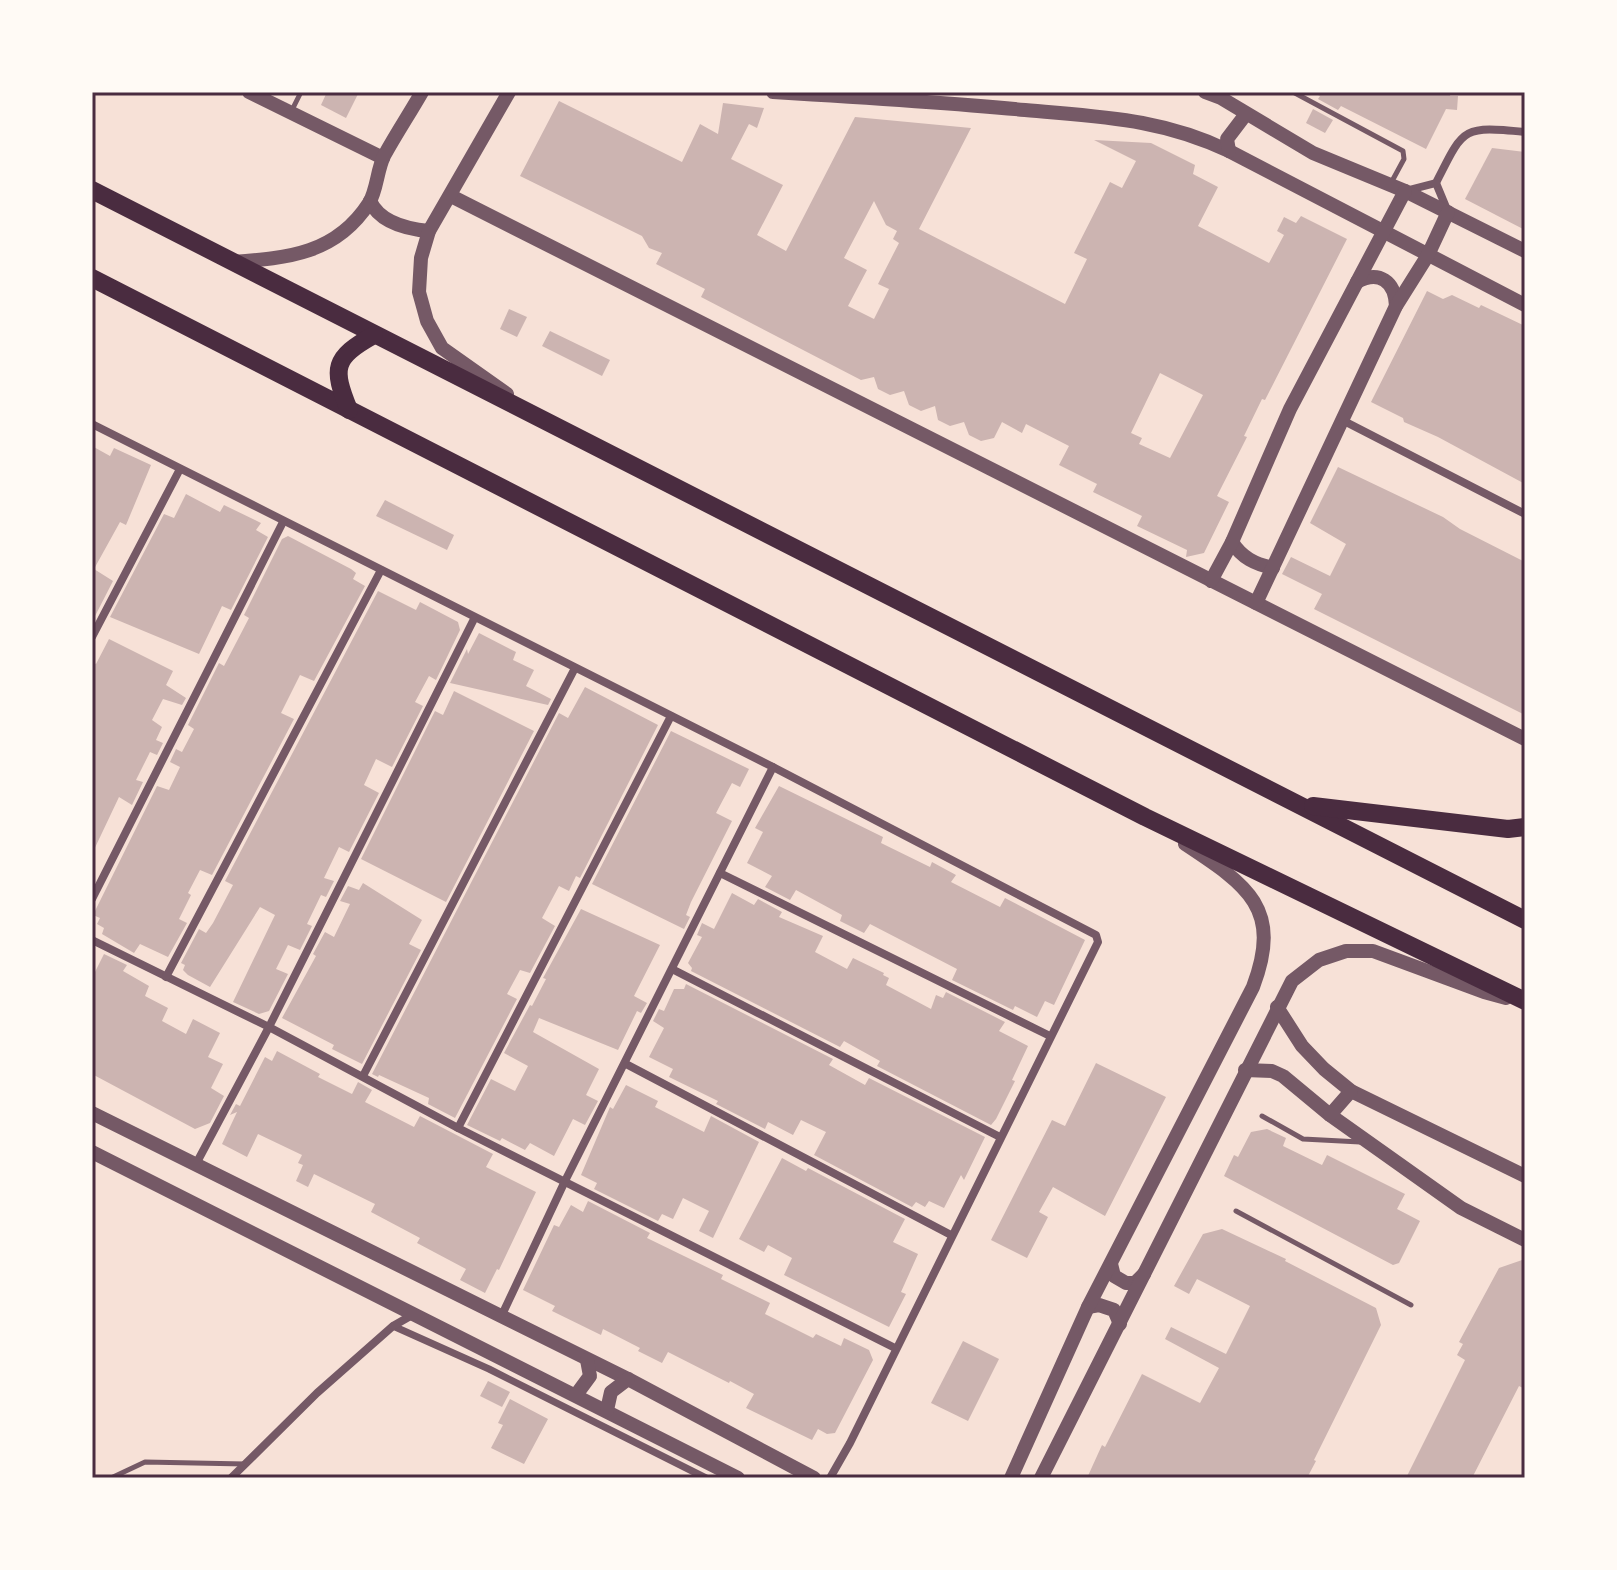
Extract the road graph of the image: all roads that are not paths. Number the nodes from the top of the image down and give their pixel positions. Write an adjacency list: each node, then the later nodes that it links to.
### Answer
1 (249, 92): 8 (street)
2 (301, 92): 8 (lane)
3 (509, 92): 17 (street)
4 (773, 92): 11 (street)
5 (1205, 92): 9 (street)
6 (1293, 92): 14 (lane)
7 (416, 94): 12 (street)
8 (291, 113): 12 (street)
9 (1246, 114): 11 (street); 14 (street)
10 (1525, 132): 13 (street)
11 (1229, 151): 20 (street)
12 (383, 158): 18 (street)
13 (1436, 183): 16 (street); 19 (street)
14 (1390, 184): 16 (street)
15 (92, 190): 24 (highway)
16 (1405, 191): 19 (street); 20 (street)
17 (451, 196): 21 (street); 40 (street)
18 (370, 201): 21 (street); 24 (street)
19 (1448, 212): 22 (street); 23 (street)
20 (1385, 230): 23 (street); 26 (street)
21 (429, 231): 33 (street)
22 (1525, 251)
23 (1428, 255): 27 (street); 28 (street)
24 (231, 262): 29 (highway)
25 (92, 278): 30 (highway)
26 (1357, 282): 28 (street); 37 (street)
27 (1525, 305)
28 (1396, 306): 31 (street)
29 (374, 335): 30 (highway); 33 (highway)
30 (349, 410): 49 (highway)
31 (1342, 420): 35 (street); 38 (street)
32 (92, 424): 34 (street)
33 (553, 426): 48 (highway)
34 (180, 469): 36 (street); 43 (street)
35 (1525, 514)
36 (283, 522): 39 (street); 52 (street)
37 (1232, 542): 38 (street); 40 (street)
38 (1273, 568): 41 (street)
39 (381, 570): 42 (street); 56 (street)
40 (1211, 581): 41 (street)
41 (1256, 603): 46 (street)
42 (474, 619): 44 (street); 59 (street)
43 (92, 637)
44 (575, 668): 45 (street); 63 (street)
45 (671, 716): 47 (street); 70 (street)
46 (1525, 739)
47 (773, 767): 51 (street); 60 (street)
48 (1298, 804): 50 (highway); 53 (highway)
49 (1145, 817): 57 (highway); 80 (street)
50 (1525, 827)
51 (720, 873): 55 (street); 60 (street)
52 (92, 899)
53 (1525, 920)
54 (92, 940): 56 (street)
55 (672, 969): 61 (street); 71 (street)
56 (166, 977): 59 (street)
57 (1525, 1001): 58 (street)
58 (1277, 1007): 62 (street); 64 (street)
59 (269, 1027): 63 (street); 74 (street)
60 (1050, 1036): 71 (street)
61 (626, 1064): 76 (street); 78 (street)
62 (1245, 1070): 66 (street); 81 (street)
63 (363, 1076): 70 (street)
64 (1351, 1091): 66 (street); 75 (street)
65 (92, 1113): 68 (street)
66 (1330, 1115): 72 (street)
67 (1262, 1116): 72 (lane)
68 (110, 1122): 69 (street); 74 (street)
69 (92, 1126)
70 (458, 1128): 76 (street)
71 (1000, 1137): 78 (street)
72 (1368, 1142): 79 (street)
73 (92, 1152): 82 (street)
74 (196, 1164): 86 (street)
75 (1525, 1176)
76 (565, 1181): 86 (street); 89 (street)
77 (1236, 1211): 83 (lane)
78 (951, 1235): 89 (street)
79 (1525, 1240)
80 (1111, 1264): 81 (street); 84 (street)
81 (1144, 1274): 87 (street)
82 (387, 1301): 85 (street); 88 (street)
83 (1411, 1305)
84 (1088, 1307): 87 (street); 101 (street)
85 (414, 1314): 88 (street); 92 (street)
86 (501, 1317): 90 (street)
87 (1120, 1324): 102 (street)
88 (393, 1326): 94 (street); 97 (street)
89 (895, 1348): 100 (street)
90 (587, 1360): 91 (street); 92 (street)
91 (628, 1379): 93 (street); 99 (street)
92 (576, 1395): 93 (street)
93 (607, 1410): 98 (street)
94 (245, 1464): 95 (lane); 96 (street)
95 (111, 1478)
96 (231, 1478)
97 (706, 1478)
98 (738, 1478)
99 (814, 1478)
100 (830, 1478)
101 (1011, 1478)
102 (1041, 1478)

